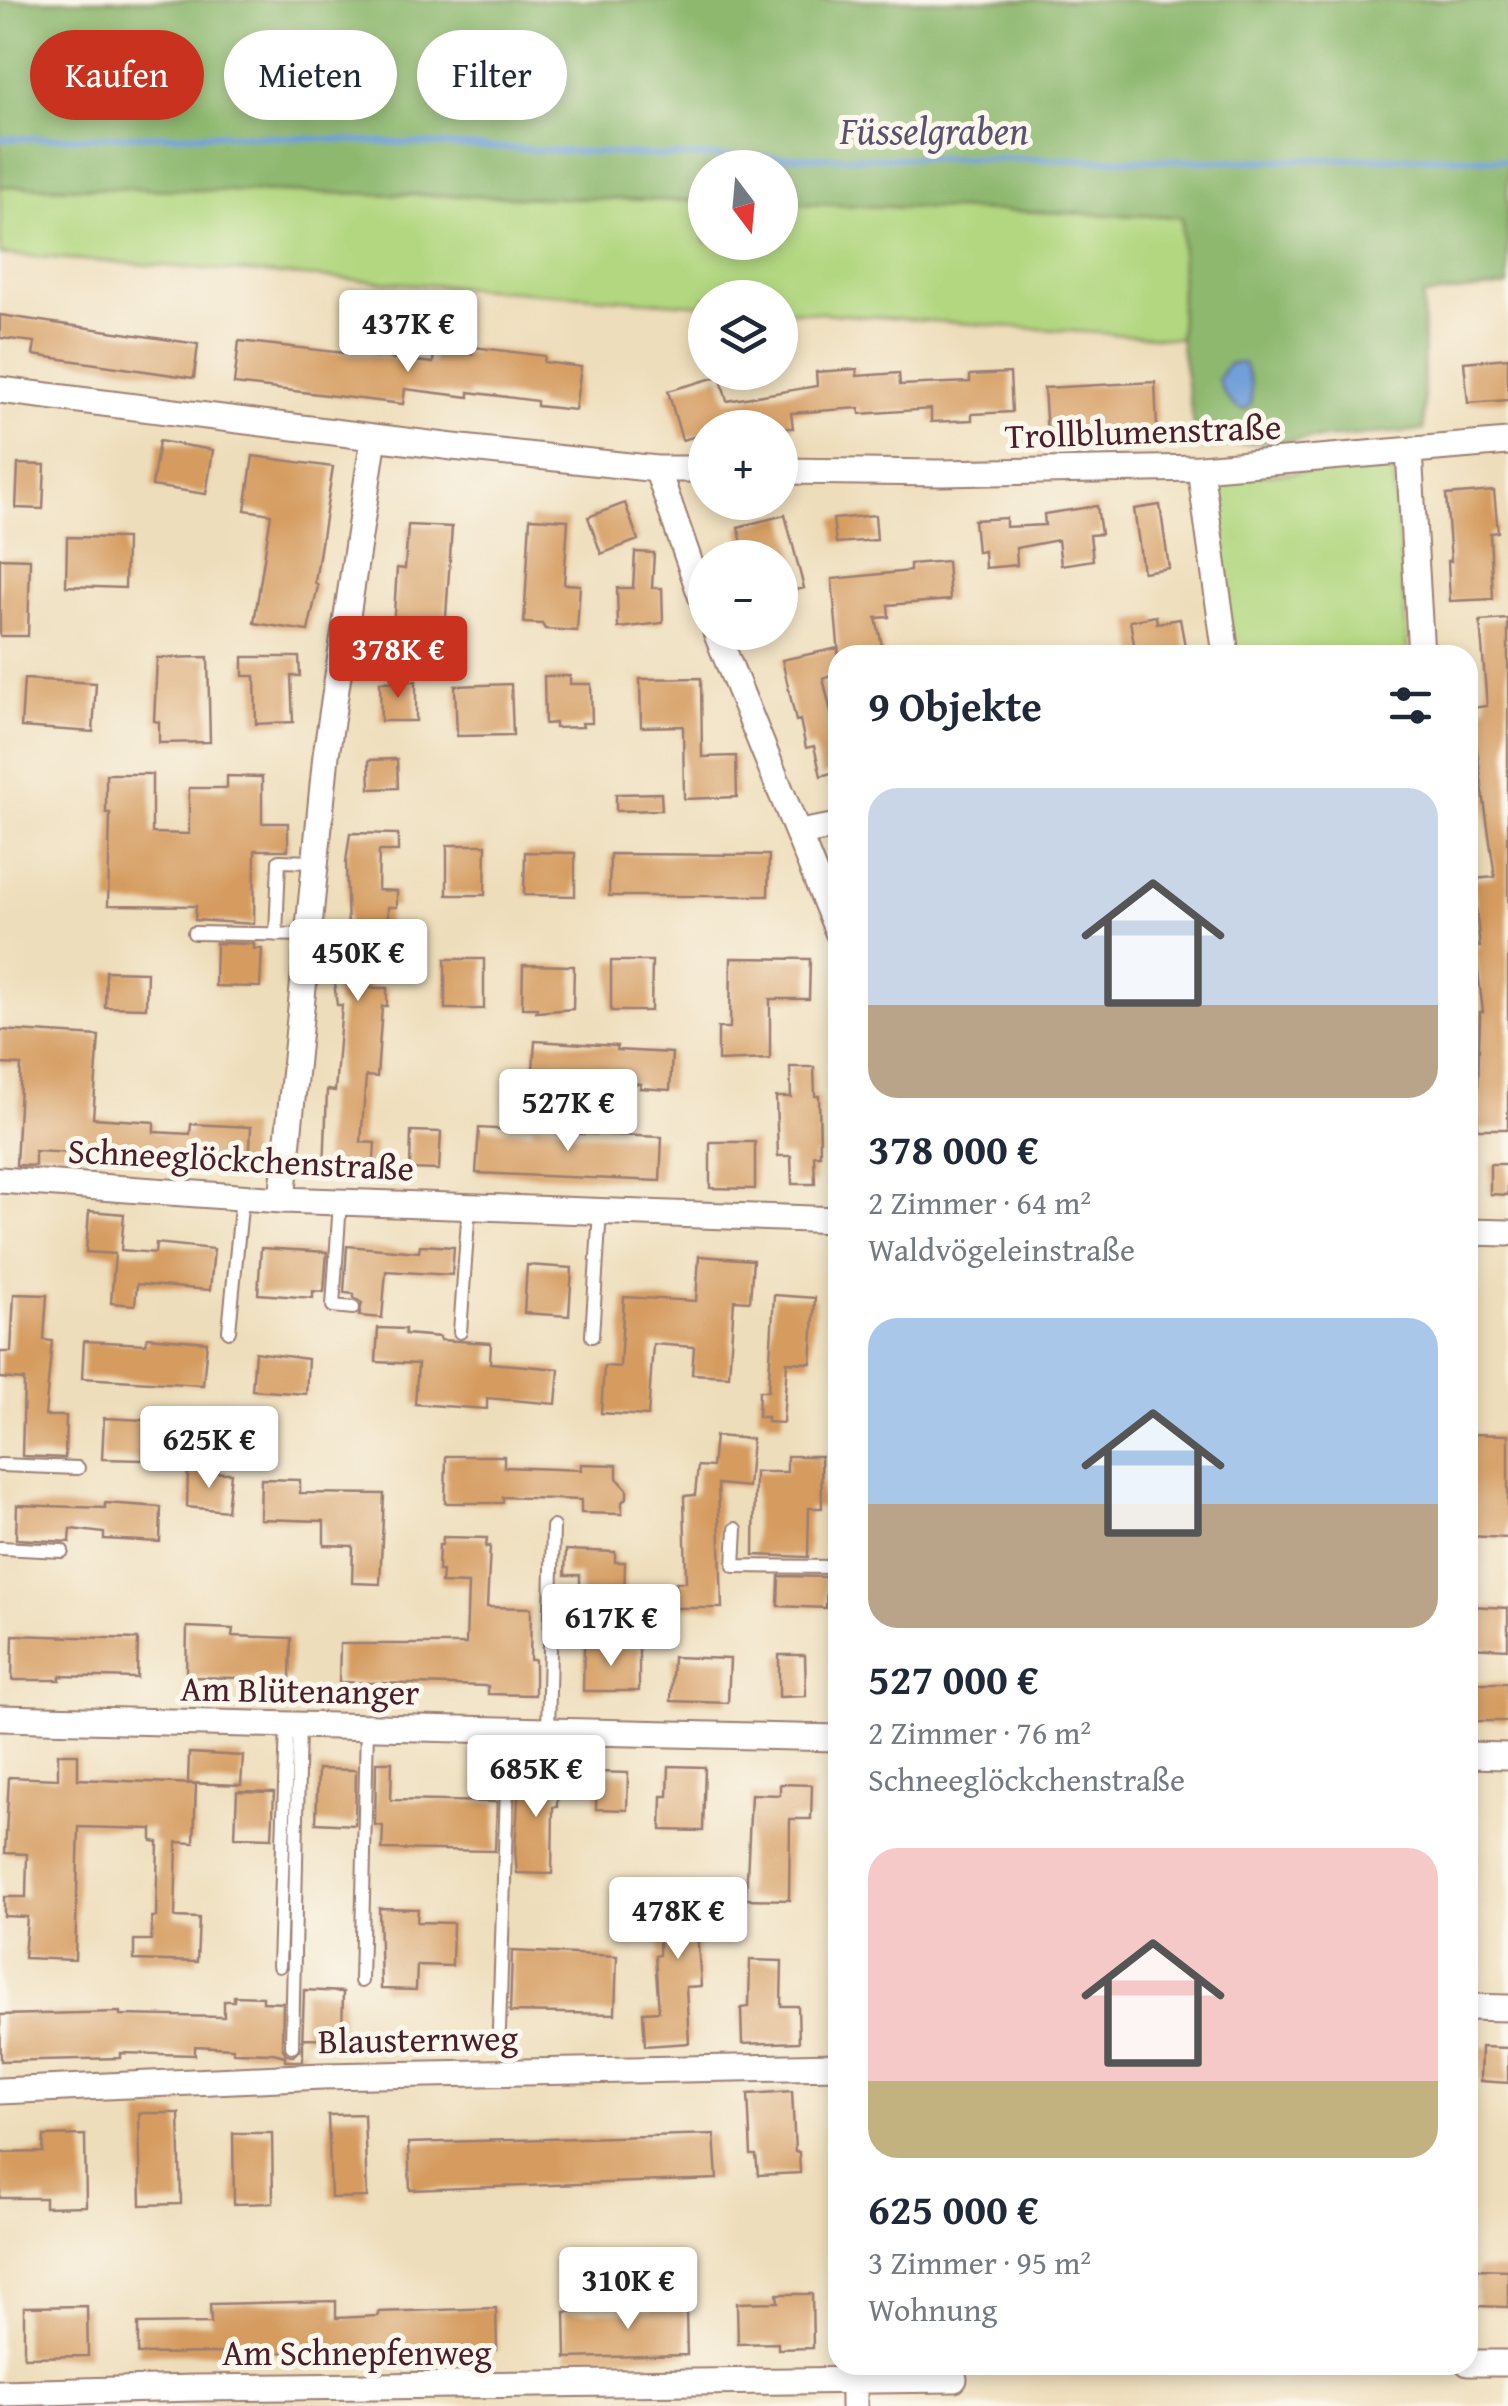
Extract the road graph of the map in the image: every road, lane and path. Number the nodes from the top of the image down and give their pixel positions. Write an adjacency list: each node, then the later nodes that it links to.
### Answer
1 (0, 390): 2 (street)
2 (374, 436): 5 (street); 15 (street)
3 (1508, 442): 4 (street, Trollblumenstraße)
4 (1409, 451): 6 (street, Trollblumenstraße); 11 (street)
5 (657, 468): 7 (street); 9 (street)
6 (1200, 468): 8 (street, Trollblumenstraße); 10 (street)
7 (688, 469)
8 (798, 470)
9 (688, 566)
10 (1225, 645)
11 (1419, 645)
12 (723, 650): 14 (street)
13 (828, 828): 14 (street)
14 (798, 833): 16 (street)
15 (316, 862): 18 (lane); 19 (street)
16 (828, 907)
17 (194, 934): 18 (lane)
18 (276, 935): 19 (lane)
19 (309, 936): 22 (street)
20 (0, 1180): 21 (street, Schneeglöckchenstraße)
21 (242, 1197): 22 (street, Schneeglöckchenstraße); 30 (lane)
22 (282, 1200): 23 (street, Schneeglöckchenstraße)
23 (340, 1202): 24 (street, Schneeglöckchenstraße); 29 (lane)
24 (469, 1206): 25 (street, Schneeglöckchenstraße); 31 (lane)
25 (600, 1211): 26 (street, Schneeglöckchenstraße); 32 (lane)
26 (828, 1220)
27 (1478, 1232): 28 (street)
28 (1508, 1232)
29 (353, 1308)
30 (229, 1331)
31 (460, 1332)
32 (592, 1336)
33 (0, 1465): 34 (lane)
34 (78, 1468)
35 (553, 1527): 44 (lane)
36 (736, 1528): 39 (lane)
37 (0, 1548): 38 (lane)
38 (62, 1550)
39 (828, 1567)
40 (0, 1718): 41 (street, Am Blütenanger)
41 (294, 1725): 42 (street, Am Blütenanger); 48 (lane); 53 (lane)
42 (367, 1727): 43 (street, Am Blütenanger); 49 (lane)
43 (508, 1730): 44 (street, Am Blütenanger); 52 (lane)
44 (548, 1731): 45 (street, Am Blütenanger)
45 (828, 1738)
46 (1478, 1754): 47 (street)
47 (1508, 1756)
48 (279, 1966)
49 (361, 1981)
50 (1478, 2007): 51 (street)
51 (1508, 2008)
52 (499, 2029)
53 (292, 2046)
54 (828, 2066): 55 (street, Blausternweg)
55 (0, 2091)
56 (1478, 2363): 57 (street)
57 (1508, 2363)
58 (828, 2373): 62 (street, Am Schnepfenweg)
59 (854, 2375): 63 (street)
60 (897, 2375): 61 (street, Am Schnepfenweg)
61 (954, 2379)
62 (0, 2393)
63 (854, 2406)

